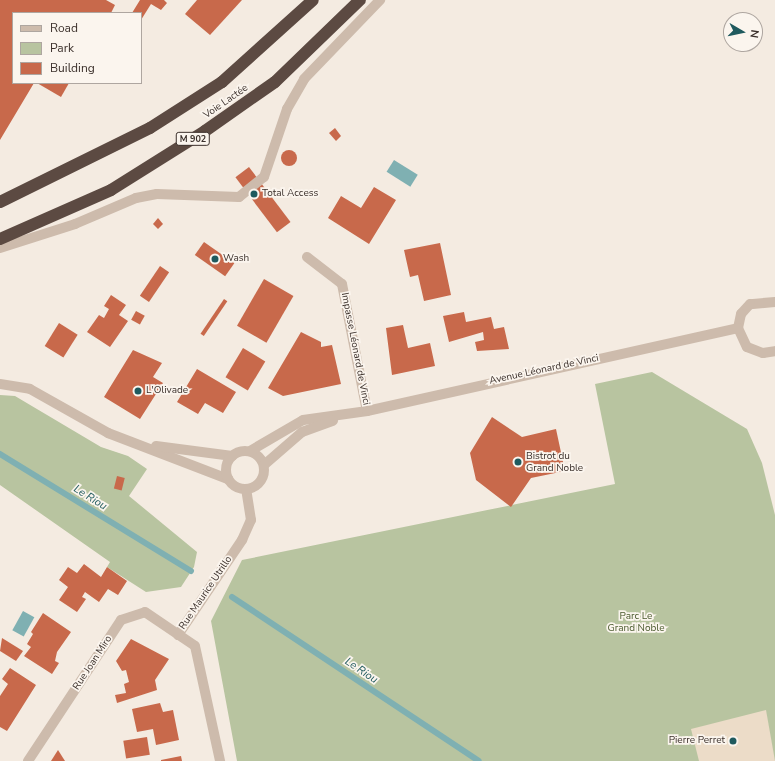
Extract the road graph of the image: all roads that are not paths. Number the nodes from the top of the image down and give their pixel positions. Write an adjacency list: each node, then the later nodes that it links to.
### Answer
1 (314, 0): 4 (highway, Voie Lactée)
2 (360, 0): 5 (highway, Voie Lactée / M 902)
3 (380, 0): 6 (street)
4 (0, 202)
5 (0, 239)
6 (0, 248)
7 (307, 257): 12 (street, Impasse Léonard de Vinci)
8 (775, 301): 9 (street)
9 (738, 328): 10 (street); 12 (street, Avenue Léonard de Vinci)
10 (775, 351)
11 (0, 384): 14 (street)
12 (367, 411): 13 (street, Avenue Léonard de Vinci)
13 (350, 415): 15 (street, Avenue Léonard de Vinci); 17 (street, Avenue Léonard de Vinci)
14 (138, 443): 16 (street); 18 (street)
15 (250, 451): 16 (street); 17 (street)
16 (232, 456): 18 (street)
17 (264, 465): 19 (street)
18 (228, 479): 19 (street)
19 (246, 490): 20 (street, Rue Maurice Utrillo)
20 (178, 635): 21 (street, Rue Joan Miro); 22 (street, Rue Maurice Utrillo)
21 (28, 761)
22 (220, 761)

